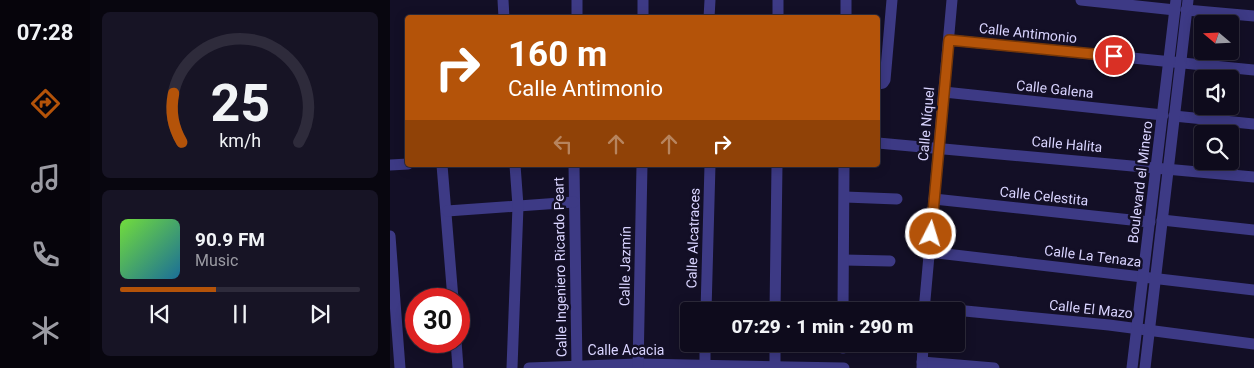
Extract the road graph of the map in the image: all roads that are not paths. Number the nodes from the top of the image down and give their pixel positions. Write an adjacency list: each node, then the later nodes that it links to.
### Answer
1 (503, 0): 11 (street)
2 (577, 0): 12 (street)
3 (643, 0): 13 (street)
4 (710, 0): 14 (street)
5 (778, 0): 15 (street)
6 (846, 0): 16 (street)
7 (892, 0): 21 (street)
8 (952, 0): 18 (street, Calle Níquel)
9 (1081, 0): 10 (street)
10 (1181, 5): 17 (street); 19 (street, Boulevard el Minero)
11 (504, 15)
12 (577, 15)
13 (643, 15)
14 (709, 15)
15 (778, 15)
16 (846, 15)
17 (1254, 16)
18 (949, 40): 19 (street, Calle Antimonio); 22 (street, Calle Níquel)
19 (1175, 62): 20 (street, Calle Antimonio); 23 (street, Boulevard el Minero)
20 (1254, 70)
21 (880, 84)
22 (944, 92): 23 (street, Calle Galena); 26 (street, Calle Níquel)
23 (1169, 116): 24 (street, Calle Galena); 36 (street, Boulevard el Minero)
24 (1254, 124)
25 (880, 142): 26 (street, Calle Halita)
26 (939, 147): 36 (street, Calle Halita); 39 (street, Calle Níquel)
27 (405, 164): 28 (street)
28 (390, 165)
29 (442, 167): 43 (street)
30 (515, 167): 42 (street)
31 (574, 167): 41 (street, Calle Ingeniero Ricardo Peart)
32 (642, 167): 66 (street, Calle Jazmín)
33 (710, 167): 53 (street, Calle Alcatraces)
34 (777, 167): 54 (street)
35 (844, 167): 38 (street)
36 (1163, 168): 37 (street, Calle Halita); 44 (street, Boulevard el Minero)
37 (1254, 177)
38 (845, 197): 40 (street); 48 (street)
39 (934, 199): 44 (street, Calle Celestita); 47 (street, Calle Níquel)
40 (897, 200)
41 (574, 202): 42 (street); 67 (street, Calle Ingeniero Ricardo Peart)
42 (518, 206): 43 (street); 71 (street)
43 (447, 211): 51 (street)
44 (1156, 222): 45 (street, Calle Celestita); 50 (street, Boulevard el Minero)
45 (1254, 230)
46 (390, 236): 69 (street)
47 (929, 252): 50 (street, Calle La Tenaza); 56 (street, Calle Níquel)
48 (844, 260): 49 (street); 55 (street)
49 (890, 261)
50 (1149, 277): 52 (street, Calle La Tenaza); 58 (street, Boulevard el Minero)
51 (452, 288)
52 (1254, 290)
53 (706, 302)
54 (775, 302)
55 (844, 302)
56 (925, 302)
57 (965, 313): 58 (street, Calle El Mazo)
58 (1143, 330): 59 (street, Calle El Mazo); 75 (street, Boulevard el Minero); 76 (street, Boulevard el Minero)
59 (1254, 344)
60 (705, 352): 64 (street)
61 (775, 352): 68 (street)
62 (923, 352): 65 (street)
63 (457, 353): 70 (street)
64 (704, 365): 66 (street, Calle Acacia); 68 (street, Calle Acacia)
65 (922, 365): 74 (street)
66 (638, 366): 67 (street, Calle Acacia)
67 (577, 367): 72 (street, Calle Acacia)
68 (775, 367): 73 (street, Calle Acacia)
69 (400, 368)
70 (458, 368)
71 (512, 368)
72 (529, 368)
73 (844, 368)
74 (994, 368)
75 (1132, 368)
76 (1145, 368)

